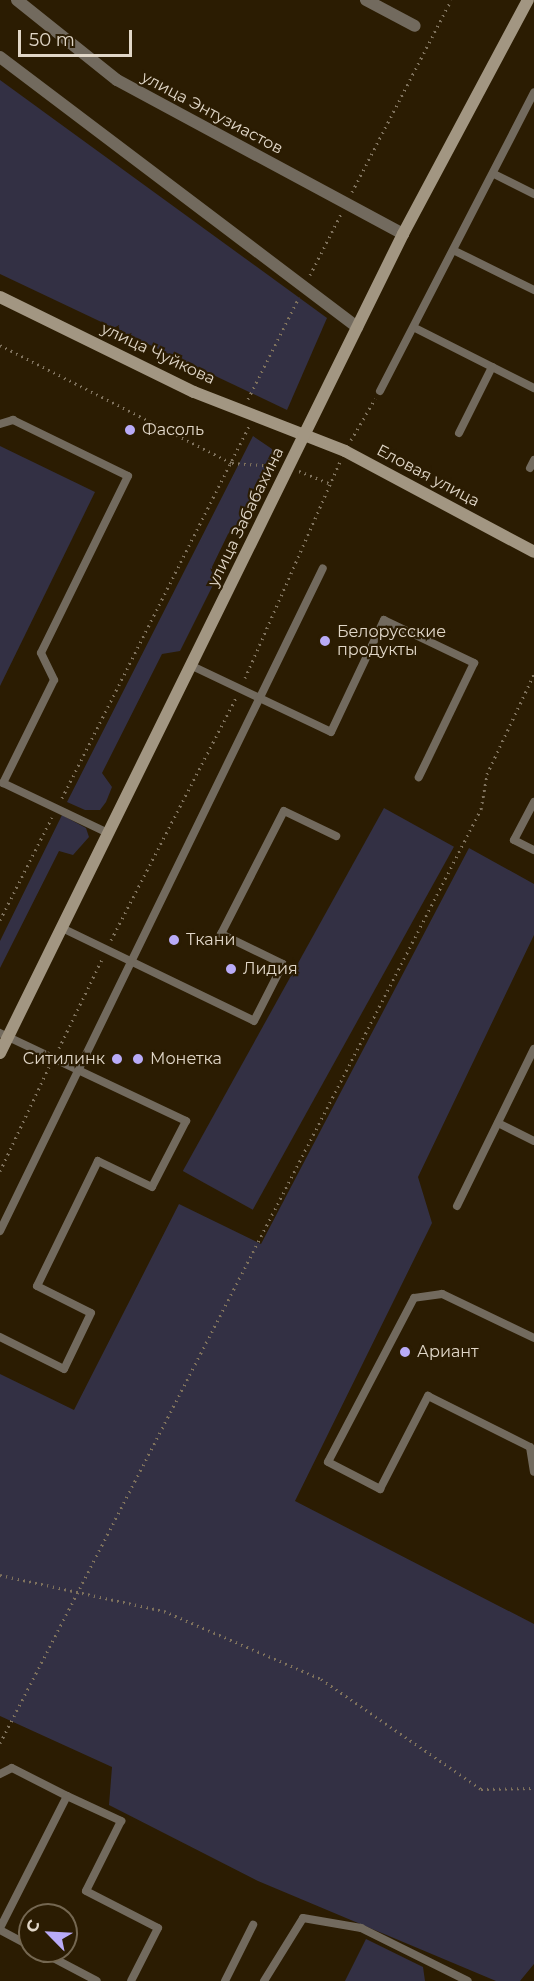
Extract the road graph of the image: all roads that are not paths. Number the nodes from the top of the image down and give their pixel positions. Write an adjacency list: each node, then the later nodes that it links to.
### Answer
1 (17, 0): 9 (street, улица Энтузиастов)
2 (366, 0): 4 (street)
3 (528, 0): 9 (street, улица Забабахина)
4 (415, 26)
5 (0, 57): 13 (street)
6 (533, 98): 7 (lane)
7 (494, 174): 8 (lane); 10 (lane)
8 (534, 194)
9 (403, 234): 13 (street, улица Забабахина)
10 (455, 251): 11 (lane); 14 (lane)
11 (534, 290)
12 (0, 297): 19 (street, улица Чуйкова)
13 (357, 327): 19 (street, улица Забабахина)
14 (417, 329): 15 (lane); 17 (lane)
15 (492, 367): 16 (lane); 20 (lane)
16 (534, 388)
17 (380, 391)
18 (0, 424): 26 (lane)
19 (305, 433): 21 (street, Еловая улица); 23 (street, улица Забабахина)
20 (459, 433)
21 (534, 552)
22 (323, 568): 24 (lane)
23 (190, 665): 24 (lane); 28 (street, улица Забабахина)
24 (259, 698): 25 (lane); 32 (lane)
25 (419, 777)
26 (2, 782): 28 (lane)
27 (534, 802): 30 (lane)
28 (108, 833): 31 (street, улица Забабахина)
29 (336, 836): 32 (lane)
30 (534, 850)
31 (62, 928): 32 (lane); 33 (street, улица Забабахина)
32 (132, 961): 36 (lane)
33 (4, 1035): 35 (street, улица Забабахина); 36 (lane)
34 (534, 1049): 37 (lane)
35 (0, 1053)
36 (78, 1072): 40 (lane); 41 (lane)
37 (498, 1123): 38 (lane); 39 (lane)
38 (534, 1141)
39 (457, 1206)
40 (0, 1231)
41 (0, 1337)
42 (534, 1338): 43 (lane)
43 (532, 1444): 44 (lane)
44 (534, 1472)
45 (0, 1774): 46 (lane)
46 (67, 1796): 48 (lane); 52 (lane)
47 (252, 1925): 53 (lane)
48 (0, 1929): 49 (lane)
49 (18, 1939)
50 (63, 1963): 51 (lane)
51 (98, 1981)
52 (131, 1981)
53 (225, 1981)
54 (264, 1981): 55 (lane)
55 (468, 1981)

